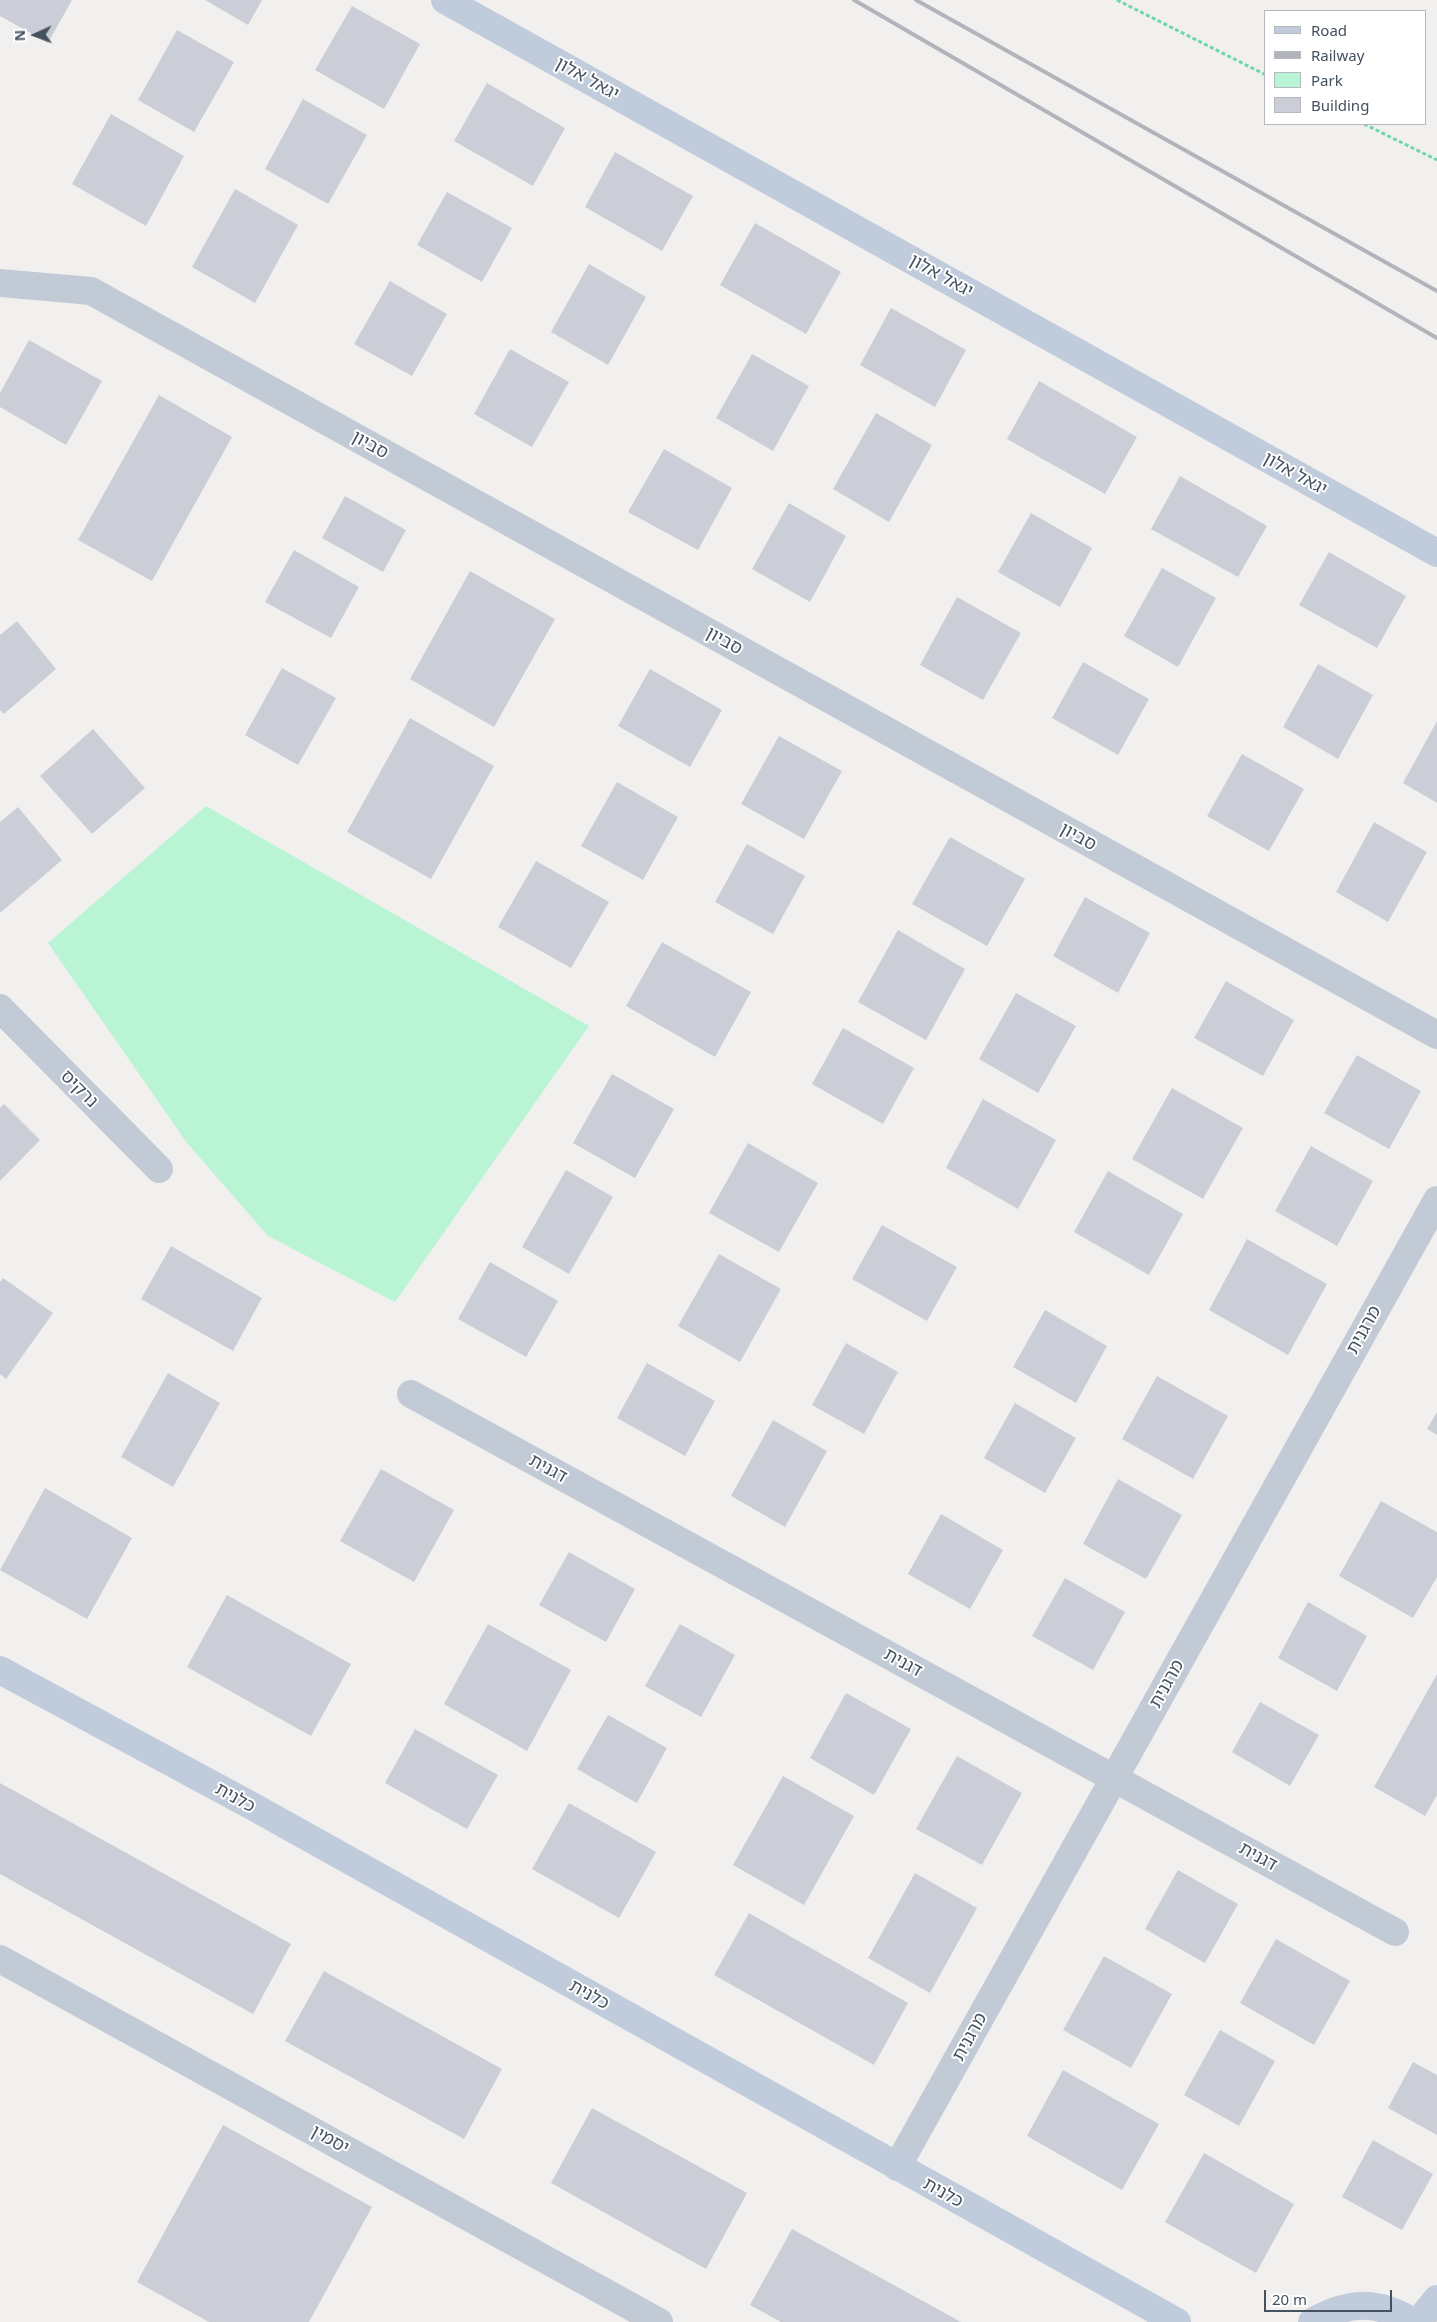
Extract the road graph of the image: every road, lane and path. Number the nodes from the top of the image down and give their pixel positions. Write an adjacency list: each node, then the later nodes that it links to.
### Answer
1 (445, 0): 7 (street, יגאל אלון)
2 (1117, 0): 3 (path)
3 (1264, 73)
4 (1366, 125): 5 (path)
5 (1437, 160)
6 (0, 283): 9 (street, סביון)
7 (1437, 553)
8 (0, 1008): 10 (street, נרקיס)
9 (1437, 1035)
10 (159, 1169)
11 (1437, 1200): 14 (street, מרגנית)
12 (411, 1394): 14 (street, דגנית)
13 (0, 1670): 17 (street, כלנית)
14 (1114, 1779): 15 (street, דגנית); 17 (street, מרגנית)
15 (1395, 1932)
16 (0, 1959): 19 (street, יסמין)
17 (897, 2167): 20 (street, כלנית)
18 (1437, 2300): 23 (street)
19 (660, 2322)
20 (1177, 2322)
21 (1312, 2322): 22 (street)
22 (1412, 2322)
23 (1418, 2322)

